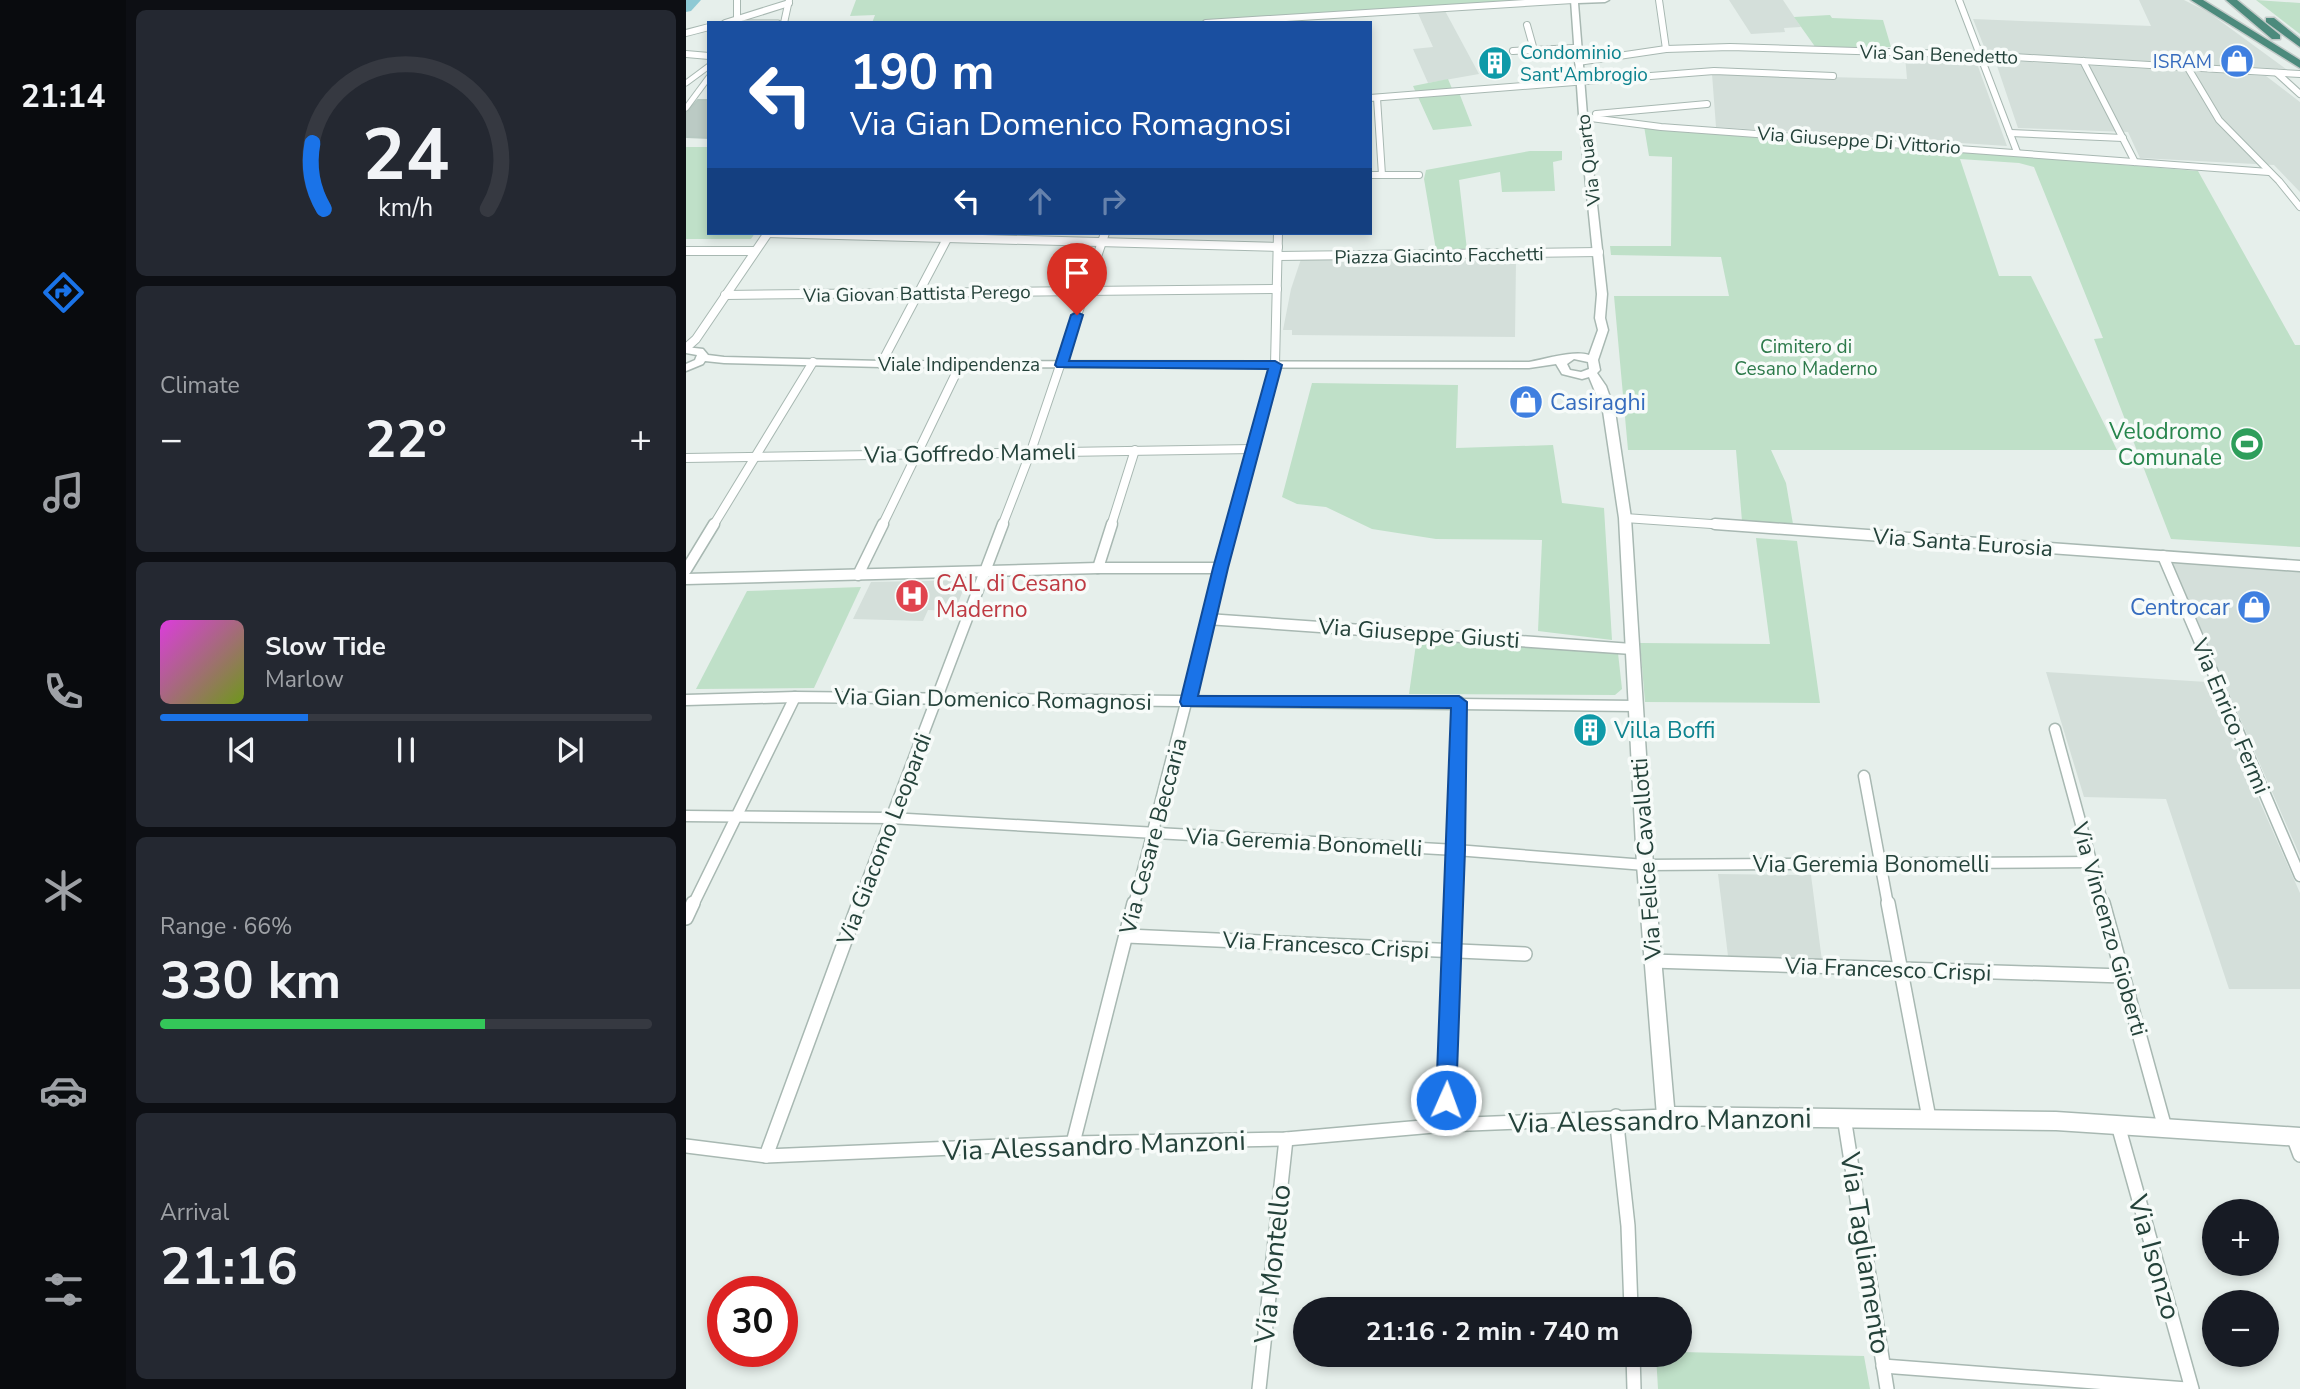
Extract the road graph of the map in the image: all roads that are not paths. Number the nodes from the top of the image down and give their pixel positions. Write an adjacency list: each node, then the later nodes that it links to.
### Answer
1 (737, 0): 10 (street)
2 (1605, 0): 6 (street)
3 (1659, 0): 19 (street)
4 (1959, 0): 23 (street)
5 (2196, 0): 9 (highway)
6 (1574, 1): 13 (street); 27 (street, Via Quarto)
7 (2239, 1): 17 (highway); 24 (highway)
8 (789, 4): 10 (street); 12 (street)
9 (2209, 4): 28 (highway)
10 (739, 21): 11 (street)
11 (771, 21)
12 (785, 21)
13 (1275, 21)
14 (1527, 25): 20 (street)
15 (707, 28): 16 (street)
16 (687, 33)
17 (2300, 44)
18 (1574, 48): 20 (street)
19 (1666, 49): 23 (street, Via San Benedetto); 27 (street, Via San Benedetto)
20 (1534, 50): 21 (street)
21 (1513, 51)
22 (688, 53): 25 (street)
23 (1981, 55): 26 (street, Via San Benedetto); 42 (street)
24 (2300, 55)
25 (707, 56)
26 (2082, 61): 30 (street, Via San Benedetto); 43 (street)
27 (1578, 62): 34 (street, Via Quarto)
28 (2300, 64)
29 (707, 67): 36 (street)
30 (2188, 68): 31 (street, Via San Benedetto); 46 (street)
31 (2277, 73): 32 (street, Via San Benedetto); 37 (street)
32 (2300, 74)
33 (1833, 76): 34 (street)
34 (1581, 80): 38 (street); 41 (street, Via Quarto)
35 (707, 81): 40 (street)
36 (686, 83)
37 (2300, 94)
38 (1374, 98): 48 (street)
39 (1707, 104): 41 (street)
40 (686, 108)
41 (1583, 116): 44 (street, Via Giuseppe Di Vittorio); 60 (street, Via Quarto)
42 (2010, 133): 43 (street); 44 (street)
43 (2123, 138): 45 (street)
44 (2017, 152): 45 (street, Via Giuseppe Di Vittorio)
45 (2134, 162): 46 (street, Via Giuseppe Di Vittorio)
46 (2269, 172): 50 (street)
47 (1372, 175): 48 (street)
48 (1382, 175): 49 (street)
49 (1419, 175)
50 (2300, 207)
51 (766, 235): 58 (street)
52 (888, 235): 55 (street, Piazza Giacinto Facchetti)
53 (1104, 235): 56 (street, Via Giacomo Leopardi)
54 (1278, 235): 59 (street, Via Cesare Beccaria)
55 (949, 236): 56 (street, Piazza Giacinto Facchetti); 63 (street)
56 (1102, 243): 59 (street, Piazza Giacinto Facchetti); 62 (street, Via Giacomo Leopardi)
57 (686, 251): 58 (street)
58 (754, 251): 64 (street)
59 (1278, 252): 60 (street, Piazza Giacinto Facchetti); 61 (street, Via Cesare Beccaria)
60 (1599, 253): 65 (street, Via Quarto)
61 (1277, 289): 62 (street, Via Giovan Battista Perego); 74 (street, Via Cesare Beccaria)
62 (1084, 291): 63 (street, Via Giovan Battista Perego); 73 (street, Via Giacomo Leopardi)
63 (917, 292): 64 (street, Via Giovan Battista Perego); 72 (street)
64 (725, 295): 68 (street)
65 (1600, 318): 67 (street, Via Quarto); 69 (street, Via Quarto)
66 (686, 349): 68 (street, Viale Indipendenza)
67 (1577, 355): 69 (street); 75 (street)
68 (694, 359): 70 (street, Viale Indipendenza)
69 (1593, 360): 76 (street, Via Quarto)
70 (813, 362): 72 (street, Viale Indipendenza); 83 (street)
71 (961, 363): 72 (street, Viale Indipendenza); 73 (street, Viale Indipendenza); 82 (street)
72 (881, 364)
73 (1061, 365): 74 (street, Viale Indipendenza); 81 (street, Via Giacomo Leopardi)
74 (1275, 365): 75 (street, Viale Indipendenza); 79 (street, Via Cesare Beccaria)
75 (1563, 365): 77 (street)
76 (1592, 373): 77 (street); 78 (street, Via Felice Cavallotti)
77 (1576, 376): 78 (street)
78 (1602, 394): 85 (street, Via Felice Cavallotti)
79 (1253, 449): 80 (street, Via Goffredo Mameli); 89 (street, Via Cesare Beccaria)
80 (1135, 450): 81 (street, Via Goffredo Mameli); 88 (street)
81 (1031, 451): 82 (street, Via Goffredo Mameli); 91 (street, Via Giacomo Leopardi)
82 (915, 454): 83 (street, Via Goffredo Mameli); 92 (street)
83 (755, 456): 84 (street, Via Goffredo Mameli); 90 (street)
84 (686, 458)
85 (1625, 517): 86 (street, Via Santa Eurosia); 95 (street, Via Felice Cavallotti)
86 (2163, 556): 87 (street, Via Santa Eurosia); 112 (street, Via Enrico Fermi)
87 (2300, 566)
88 (1098, 568): 89 (street); 91 (street)
89 (1220, 568): 94 (street, Via Cesare Beccaria)
90 (686, 569)
91 (983, 572): 92 (street); 97 (street, Via Giacomo Leopardi)
92 (858, 575): 93 (street)
93 (686, 579)
94 (1207, 620): 95 (street, Via Giuseppe Giusti); 99 (street, Via Cesare Beccaria)
95 (1632, 649): 101 (street, Via Felice Cavallotti)
96 (795, 697): 97 (street, Via Gian Domenico Romagnosi); 98 (street, Via Gian Domenico Romagnosi); 105 (street)
97 (937, 699): 99 (street, Via Gian Domenico Romagnosi); 106 (street, Via Giacomo Leopardi)
98 (686, 700)
99 (1188, 702): 100 (street, Via Gian Domenico Romagnosi); 107 (street, Via Cesare Beccaria)
100 (1459, 702): 101 (street, Via Gian Domenico Romagnosi); 108 (street)
101 (1636, 706): 111 (street, Via Felice Cavallotti)
102 (2055, 729): 109 (street, Via Vincenzo Gioberti)
103 (1864, 776): 110 (street)
104 (686, 816): 105 (street, Via Geremia Bonomelli)
105 (736, 816): 106 (street, Via Geremia Bonomelli); 113 (street)
106 (890, 818): 107 (street, Via Geremia Bonomelli); 132 (street, Via Giacomo Leopardi)
107 (1154, 833): 108 (street, Via Geremia Bonomelli); 114 (street, Via Cesare Beccaria)
108 (1456, 850): 111 (street, Via Geremia Bonomelli); 115 (street)
109 (2091, 862): 110 (street, Via Geremia Bonomelli); 119 (street, Via Vincenzo Gioberti)
110 (1882, 864): 111 (street, Via Geremia Bonomelli); 118 (street)
111 (1645, 865): 117 (street, Via Felice Cavallotti)
112 (2300, 876)
113 (686, 918)
114 (1126, 936): 115 (street, Via Francesco Crispi); 129 (street, Via Cesare Beccaria)
115 (1451, 951): 116 (street, Via Francesco Crispi); 124 (street)
116 (1525, 954)
117 (1652, 961): 118 (street, Via Francesco Crispi); 121 (street, Via Felice Cavallotti)
118 (1900, 970): 119 (street, Via Francesco Crispi); 123 (street)
119 (2123, 976): 126 (street, Via Vincenzo Gioberti)
120 (1616, 1116): 121 (street, Via Alessandro Manzoni); 124 (street, Via Alessandro Manzoni); 133 (street)
121 (1666, 1116): 122 (street, Via Alessandro Manzoni)
122 (1844, 1117): 123 (street, Via Alessandro Manzoni); 134 (street, Via Tagliamento)
123 (1929, 1118): 125 (street, Via Alessandro Manzoni)
124 (1445, 1125): 128 (street, Via Alessandro Manzoni)
125 (2118, 1125): 126 (street, Via Alessandro Manzoni); 139 (street, Via Isonzo)
126 (2165, 1128): 127 (street, Via Alessandro Manzoni)
127 (2297, 1137): 131 (street)
128 (1286, 1139): 129 (street, Via Alessandro Manzoni); 136 (street, Via Montello)
129 (1073, 1143): 132 (street, Via Alessandro Manzoni)
130 (686, 1146): 132 (street, Via Alessandro Manzoni)
131 (2300, 1155)
132 (765, 1156)
133 (1631, 1297)
134 (1883, 1366): 138 (street, Via Tagliamento); 139 (street)
135 (1633, 1367): 137 (street)
136 (1259, 1389)
137 (1634, 1389)
138 (1887, 1389)
139 (2190, 1389)

